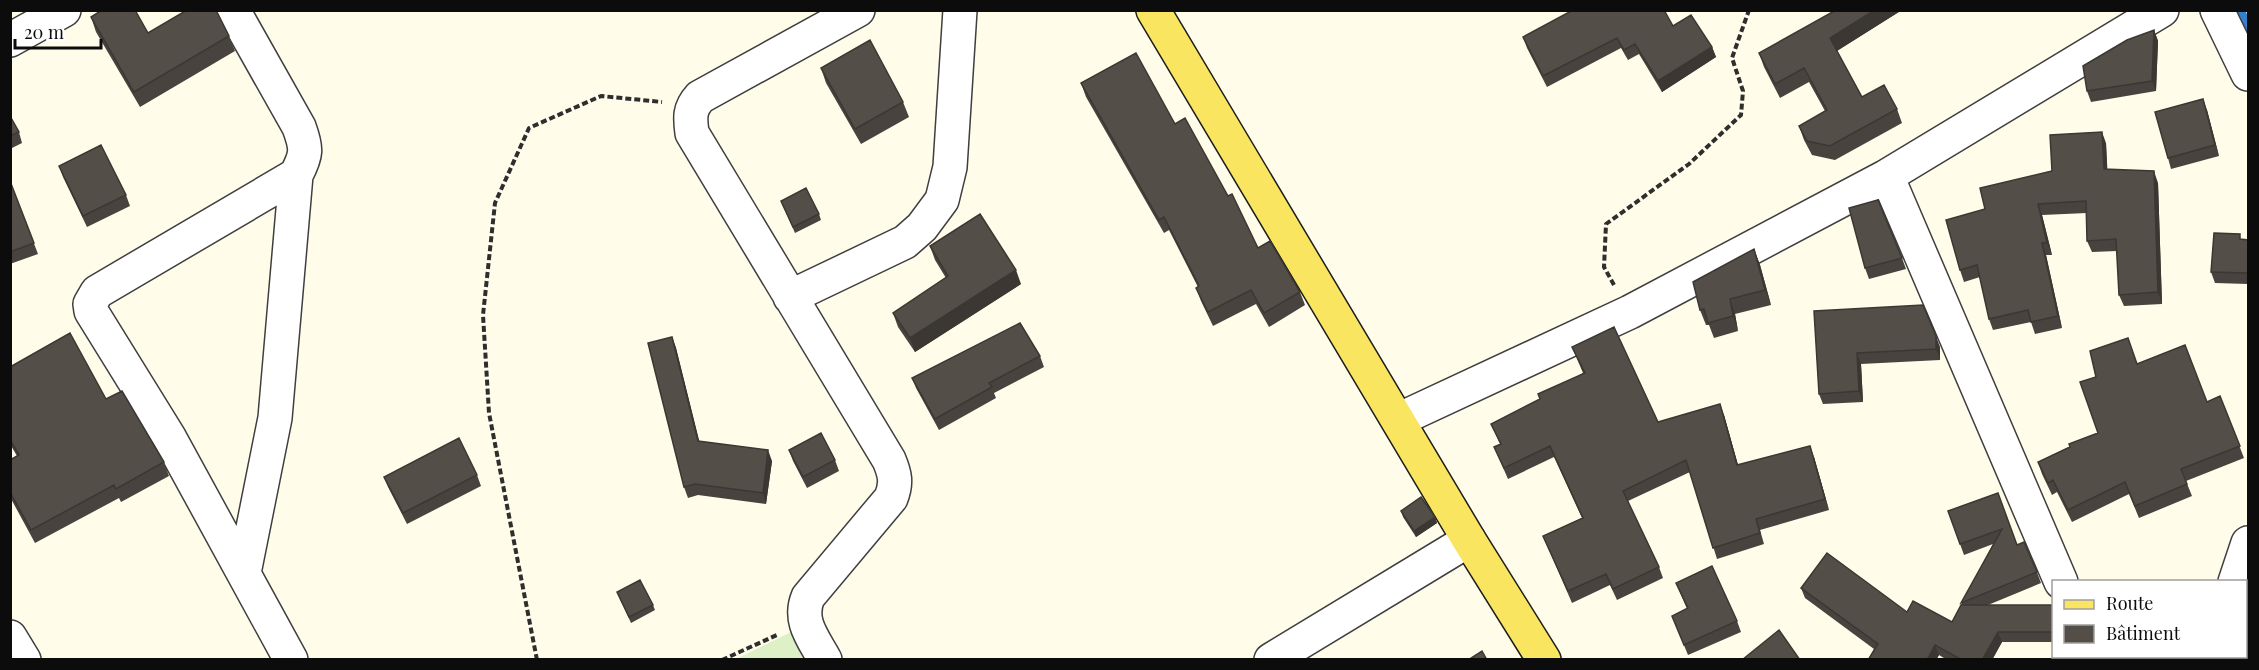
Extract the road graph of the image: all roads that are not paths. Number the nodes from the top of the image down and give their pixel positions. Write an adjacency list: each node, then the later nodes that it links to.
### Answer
1 (64, 10): 8 (street)
2 (233, 10): 10 (street)
3 (858, 10): 12 (street)
4 (960, 10): 12 (street)
5 (1153, 10): 13 (main road)
6 (2162, 10): 11 (street)
7 (2217, 10): 9 (street)
8 (10, 40)
9 (2248, 74)
10 (296, 175): 16 (street); 16 (street)
11 (1887, 176): 13 (street); 17 (street)
12 (790, 297): 22 (street)
13 (1398, 420): 14 (main road)
14 (1469, 540): 23 (street); 24 (main road)
15 (2248, 543): 18 (street)
16 (244, 573): 21 (street)
17 (2060, 580)
18 (2236, 580)
19 (10, 637): 20 (street)
20 (24, 660)
21 (291, 660)
22 (825, 660)
23 (1271, 660)
24 (1544, 660)

